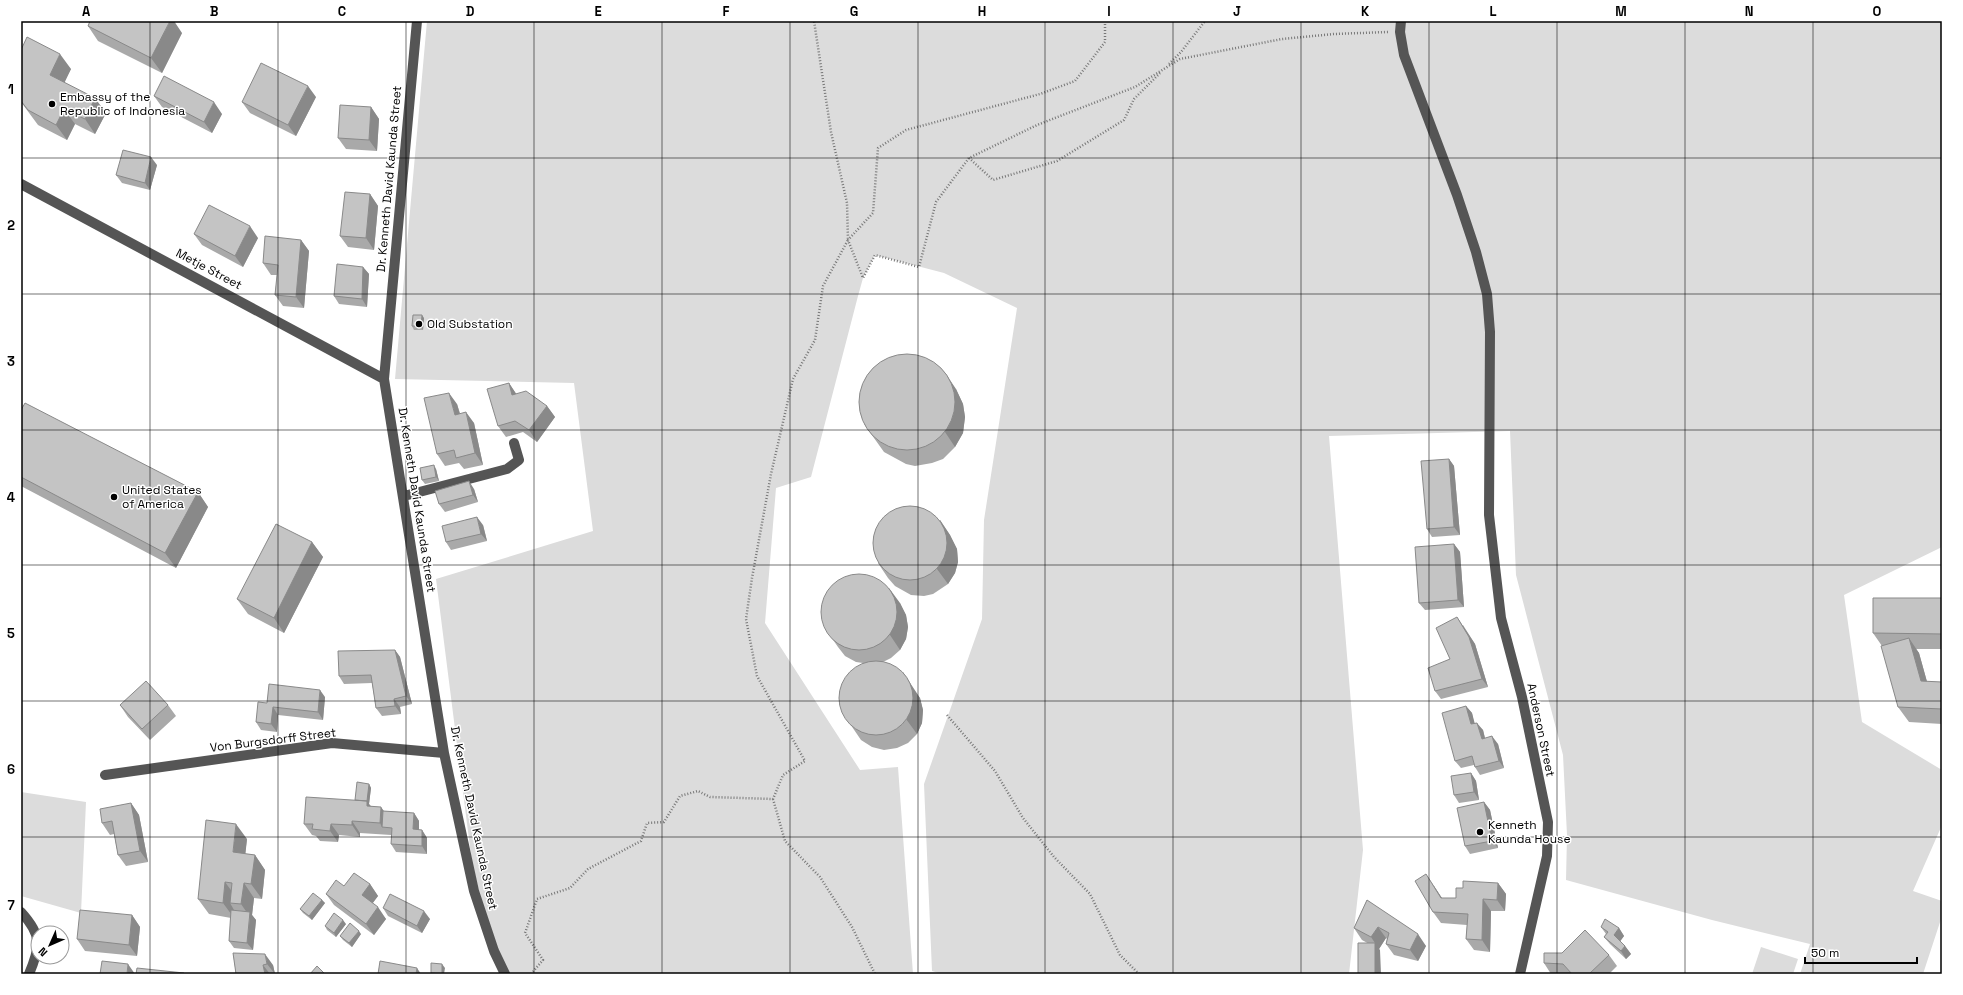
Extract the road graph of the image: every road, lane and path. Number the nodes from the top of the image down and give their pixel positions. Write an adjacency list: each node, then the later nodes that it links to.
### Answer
1 (417, 21): 11 (street, Dr. Kenneth David Kaunda Street)
2 (814, 21): 10 (path)
3 (1105, 21): 10 (path)
4 (1205, 21): 7 (path)
5 (1401, 21): 6 (street, Anderson Street)
6 (1400, 32): 7 (path); 24 (street, Anderson Street)
7 (1165, 68): 8 (path); 8 (path)
8 (968, 158): 10 (path)
9 (21, 184): 11 (street, Metje Street)
10 (848, 240): 17 (path)
11 (384, 379): 13 (street, Dr. Kenneth David Kaunda Street)
12 (514, 443): 13 (street)
13 (404, 496): 15 (street, Dr. Kenneth David Kaunda Street)
14 (947, 715): 23 (path)
15 (444, 753): 16 (street, Von Burgsdorff Street); 20 (street, Dr. Kenneth David Kaunda Street)
16 (105, 775)
17 (773, 799): 21 (path); 22 (path)
18 (21, 912): 19 (street)
19 (29, 974)
20 (505, 974)
21 (531, 974)
22 (875, 974)
23 (1139, 974)
24 (1520, 974)

